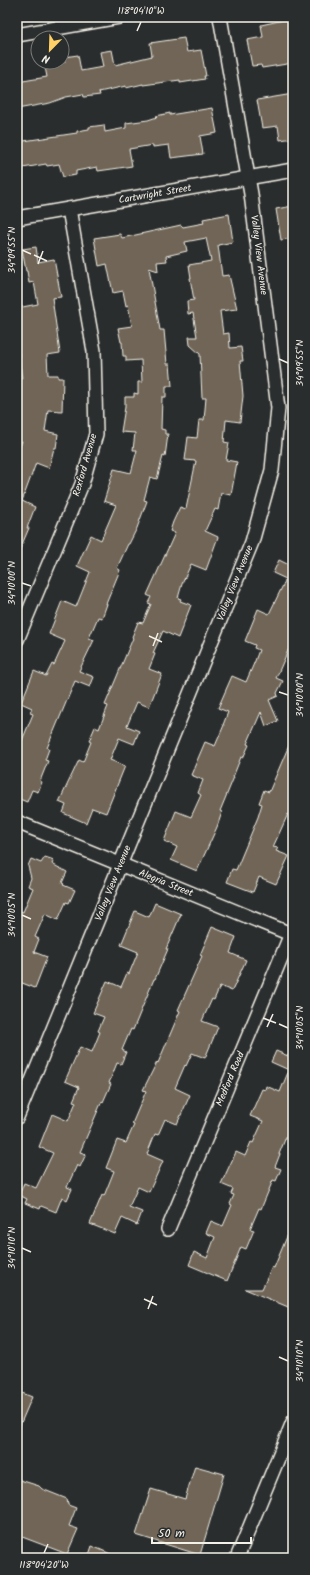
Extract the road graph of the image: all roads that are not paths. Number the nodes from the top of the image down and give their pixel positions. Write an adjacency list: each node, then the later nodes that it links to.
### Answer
1 (119, 17): 3 (street)
2 (220, 17): 5 (street, Valley View Avenue)
3 (17, 35)
4 (293, 170): 5 (street, Cartwright Street)
5 (248, 177): 6 (street, Cartwright Street); 10 (street, Valley View Avenue)
6 (69, 209): 7 (street, Cartwright Street); 8 (street, Rexford Avenue)
7 (17, 218)
8 (17, 640)
9 (17, 822): 10 (street, Alegria Street)
10 (121, 864): 11 (street, Alegria Street); 12 (street, Valley View Avenue)
11 (292, 933): 13 (street, Medford Road)
12 (17, 1117)
13 (168, 1229)
14 (293, 1422): 15 (street)
15 (237, 1558)

